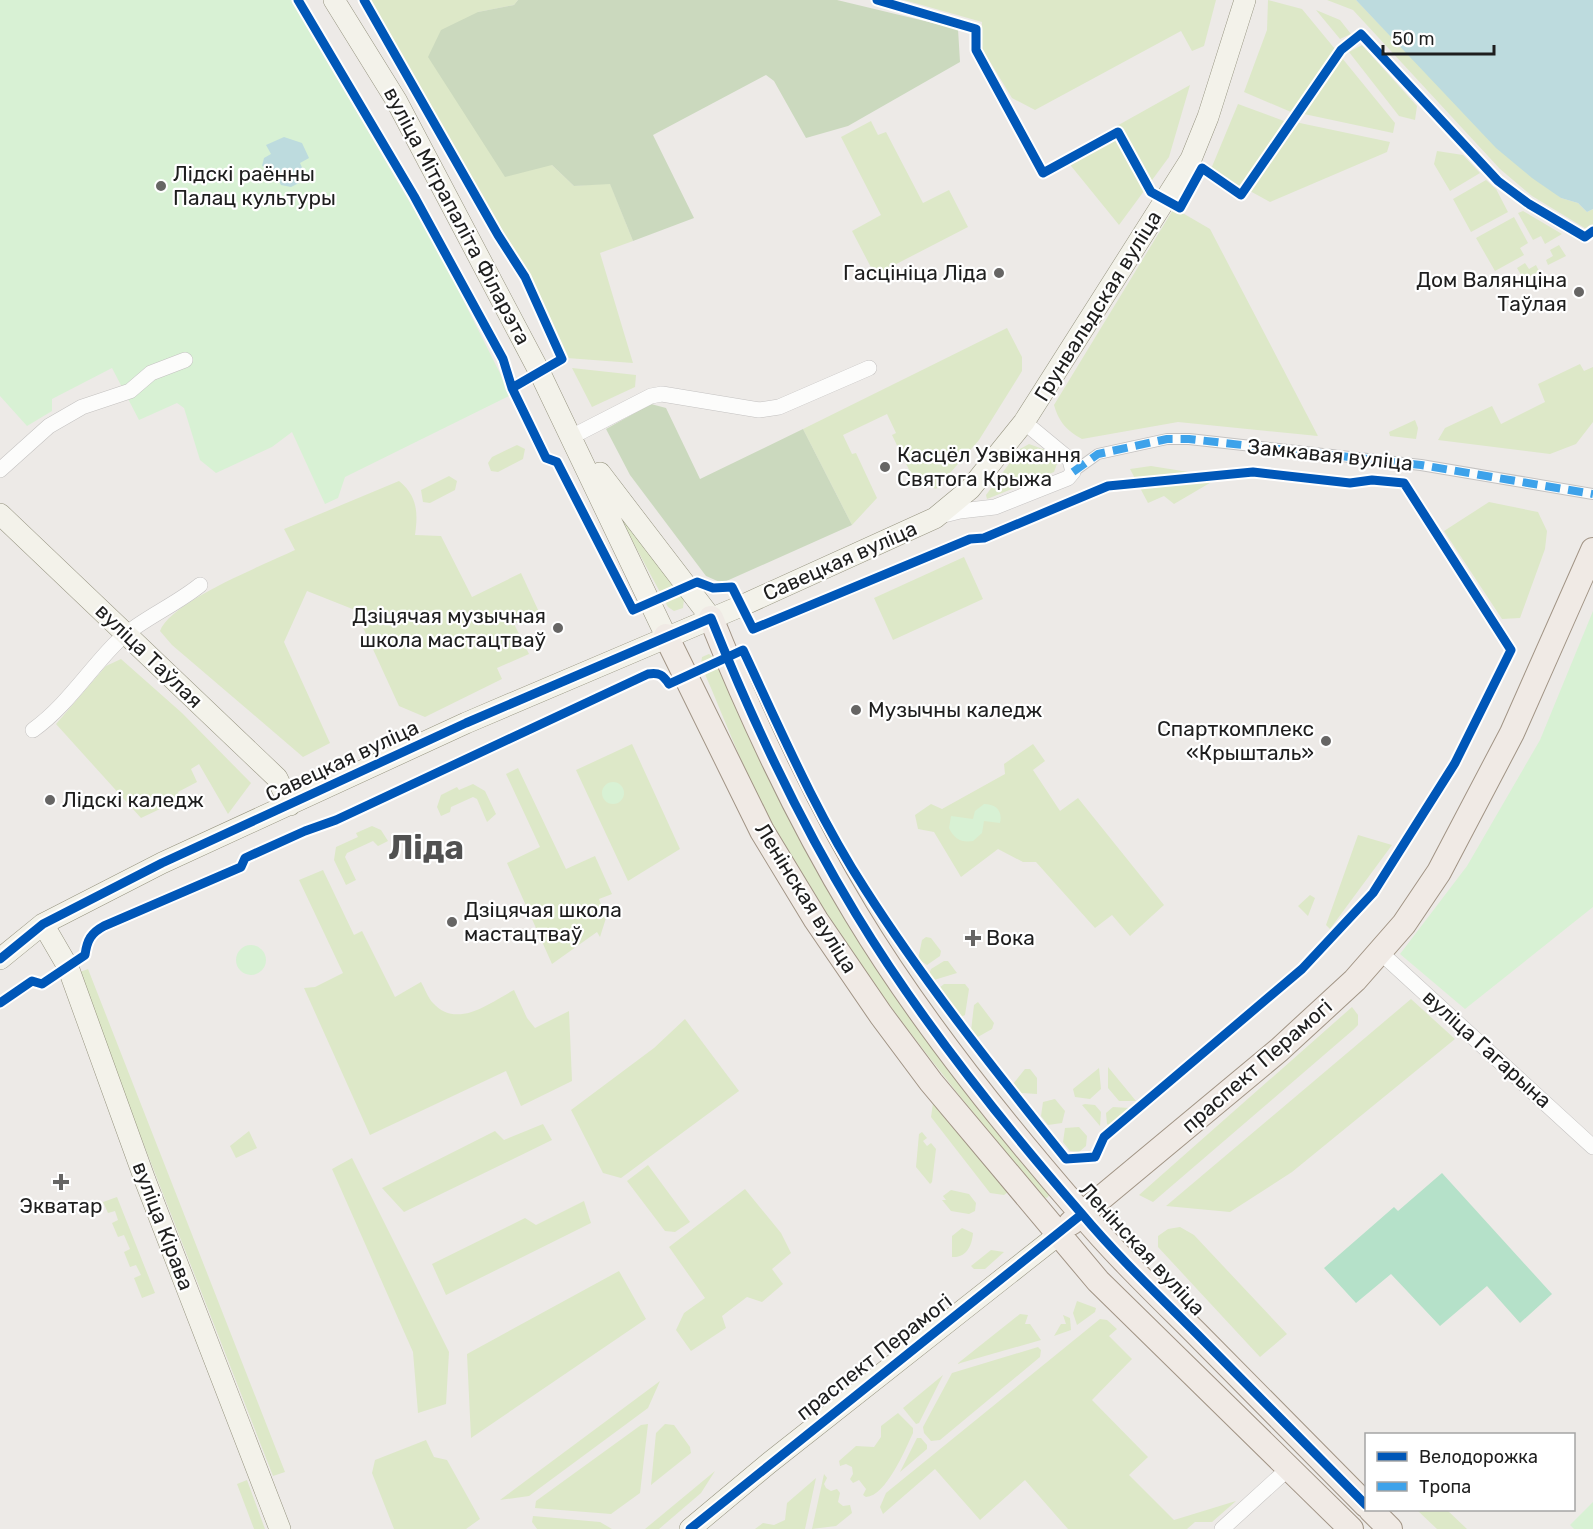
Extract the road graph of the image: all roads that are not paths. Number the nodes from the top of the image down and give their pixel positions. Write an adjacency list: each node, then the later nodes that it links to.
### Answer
1 (334, 0): 6 (main road, вуліца Мітрапаліта Філарэта)
2 (1245, 0): 5 (main road, Грунвальдская вуліца)
3 (185, 360): 7 (street)
4 (869, 368): 6 (street)
5 (1024, 422): 8 (street); 11 (main road, Грунвальдская вуліца)
6 (573, 436): 14 (main road, вуліца Мітрапаліта Філарэта); 16 (main road, вуліца Мітрапаліта Філарэта)
7 (0, 470)
8 (1074, 472): 9 (street, Замкавая вуліца); 11 (street, Замкавая вуліца)
9 (1593, 494)
10 (0, 514): 15 (main road, вуліца Таўлая)
11 (935, 518): 14 (main road, Савецкая вуліца)
12 (1593, 550): 20 (main road, праспект Перамогі)
13 (200, 585): 15 (street)
14 (711, 618): 16 (main road, Савецкая вуліца); 23 (main road, Ленінская вуліца)
15 (127, 635): 17 (street); 18 (main road, вуліца Таўлая)
16 (666, 636): 18 (main road, Савецкая вуліца); 24 (main road, Ленінская вуліца)
17 (33, 730)
18 (290, 804): 19 (main road, Савецкая вуліца)
19 (44, 924): 21 (main road, Савецкая вуліца); 28 (main road, вуліца Кірава)
20 (1381, 953): 22 (street, вуліца Гагарына); 23 (main road, праспект Перамогі)
21 (0, 959)
22 (1593, 1147)
23 (1082, 1214): 24 (main road, праспект Перамогі); 26 (main road, Ленінская вуліца)
24 (1058, 1235): 25 (main road, Ленінская вуліца); 29 (main road, праспект Перамогі)
25 (1289, 1468): 30 (street); 31 (main road, Ленінская вуліца)
26 (1365, 1504)
27 (1373, 1511): 32 (main road)
28 (280, 1529)
29 (690, 1529)
30 (1222, 1529)
31 (1351, 1529)
32 (1390, 1529)

